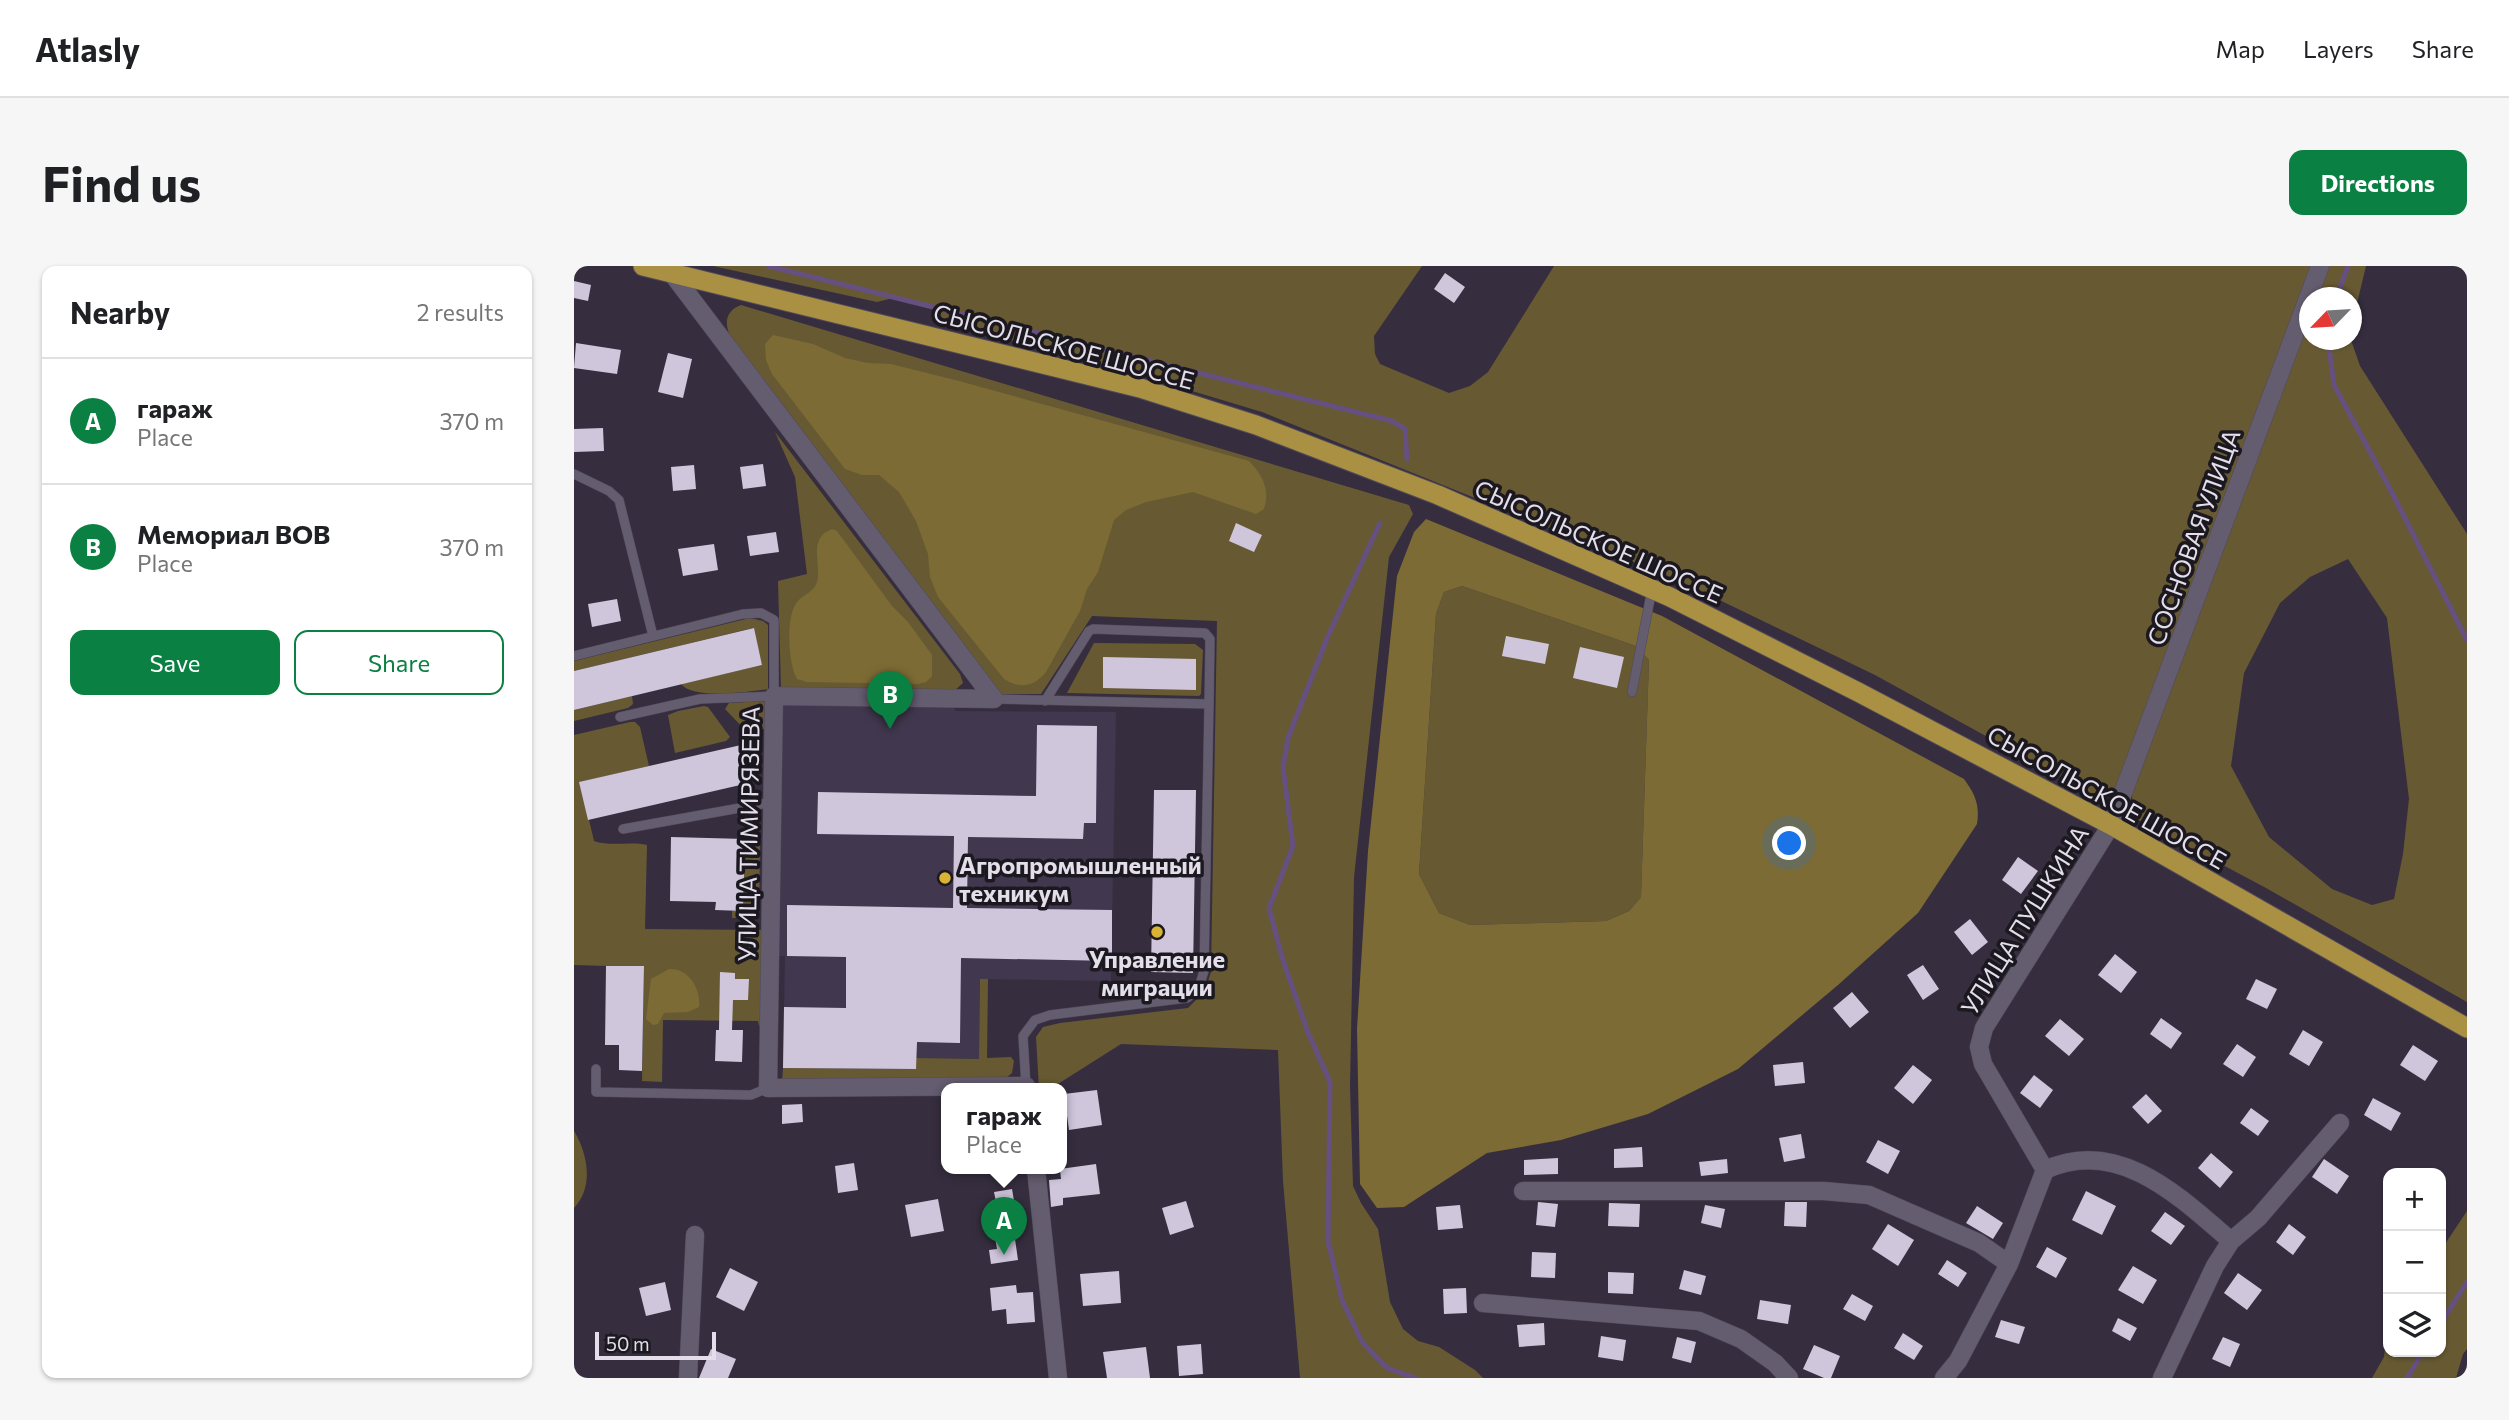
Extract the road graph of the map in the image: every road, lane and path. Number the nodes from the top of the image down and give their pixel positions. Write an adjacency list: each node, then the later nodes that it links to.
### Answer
1 (643, 266): 3 (highway, СЫСОЛЬСКОЕ ШОССЕ)
2 (2320, 266): 15 (street, СОСНОВАЯ УЛИЦА)
3 (671, 272): 5 (highway, СЫСОЛЬСКОЕ ШОССЕ); 10 (street)
4 (574, 474): 6 (lane)
5 (1652, 589): 8 (lane); 15 (highway, СЫСОЛЬСКОЕ ШОССЕ)
6 (653, 636): 7 (lane); 9 (lane)
7 (574, 656)
8 (1632, 692)
9 (774, 696): 10 (street, УЛИЦА ТИМИРЯЗЕВА); 13 (lane); 14 (street, УЛИЦА ТИМИРЯЗЕВА)
10 (994, 699): 11 (lane)
11 (1045, 701): 12 (lane); 12 (lane)
12 (1209, 704): 19 (lane)
13 (620, 717)
14 (772, 802): 16 (lane); 21 (street, УЛИЦА ТИМИРЯЗЕВА)
15 (2111, 825): 17 (highway, СЫСОЛЬСКОЕ ШОССЕ); 23 (street, УЛИЦА ПУШКИНА)
16 (623, 830)
17 (2467, 1028)
18 (596, 1069): 21 (lane)
19 (1026, 1083)
20 (941, 1087): 21 (street)
21 (768, 1088)
22 (2340, 1123): 27 (street)
23 (2045, 1170): 27 (street); 28 (street)
24 (1037, 1174): 31 (street)
25 (1523, 1191): 28 (street)
26 (695, 1235): 30 (street)
27 (2231, 1241): 34 (street)
28 (2009, 1264): 33 (street)
29 (1483, 1303): 32 (street)
30 (688, 1378)
31 (1058, 1378)
32 (1789, 1378)
33 (1944, 1378)
34 (2162, 1378)

